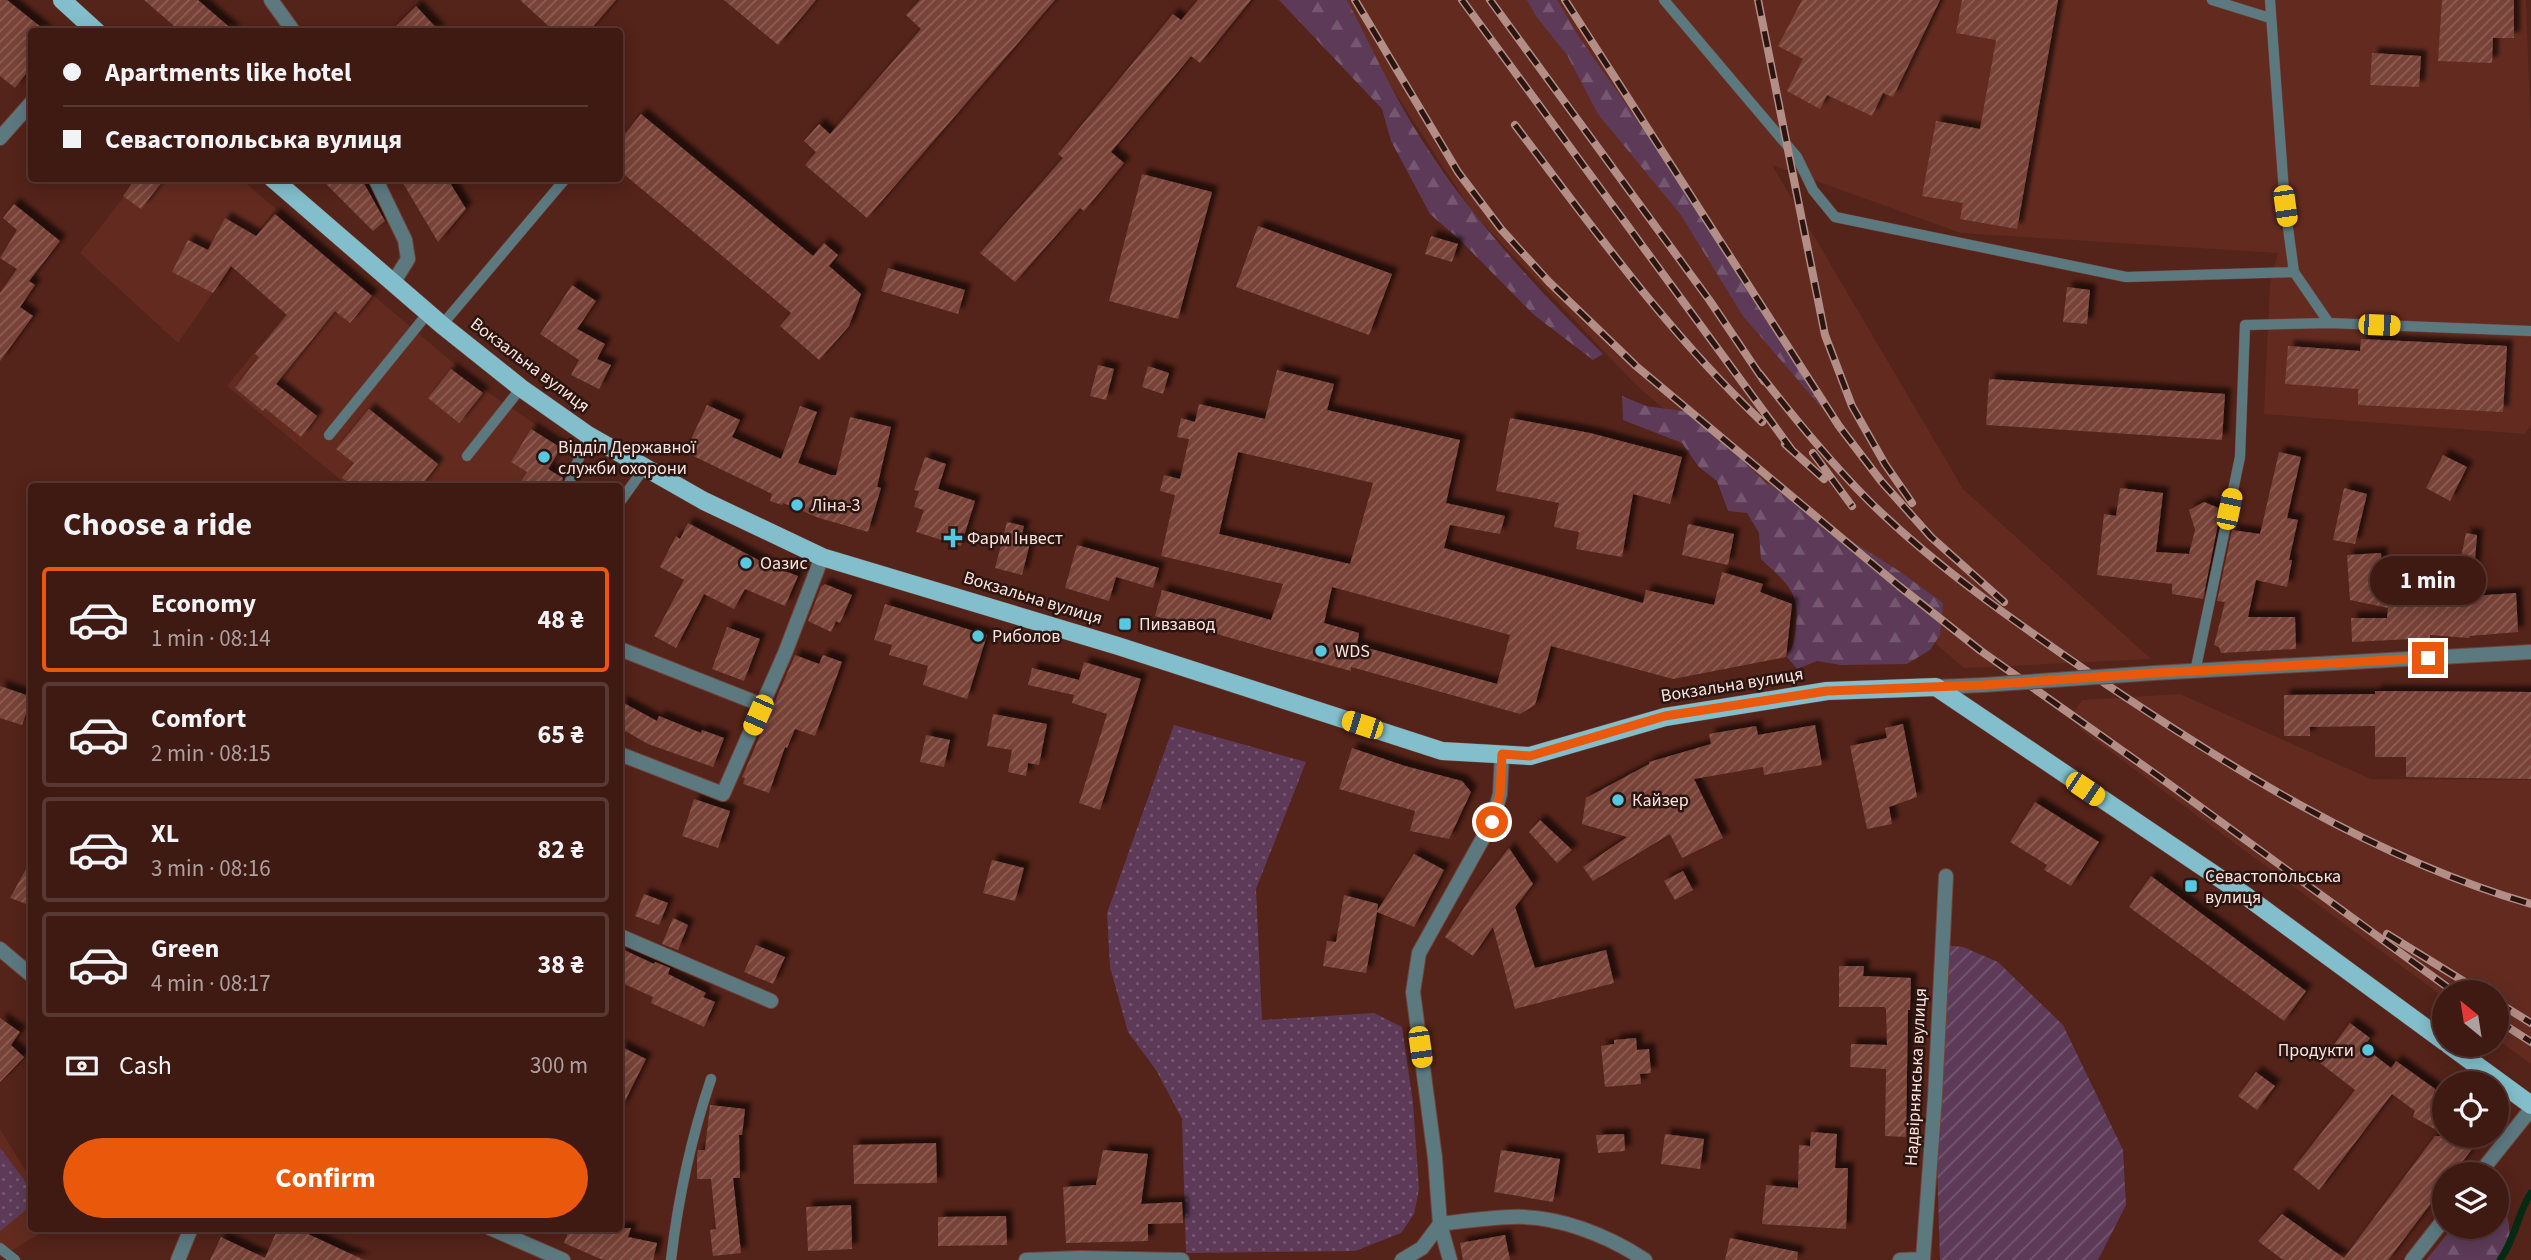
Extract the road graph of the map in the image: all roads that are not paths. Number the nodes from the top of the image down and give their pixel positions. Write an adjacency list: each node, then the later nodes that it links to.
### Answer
1 (62, 0): 7 (main road)
2 (271, 0): 8 (street)
3 (1664, 0): 14 (lane)
4 (2212, 0): 6 (lane)
5 (2270, 0): 6 (lane)
6 (2270, 18): 14 (lane)
7 (91, 28)
8 (291, 28)
9 (28, 106): 10 (street)
10 (0, 138)
11 (277, 182): 15 (main road, Вокзальна вулиця)
12 (376, 182): 15 (street)
13 (563, 182): 18 (lane)
14 (2294, 272): 17 (lane)
15 (393, 282): 16 (main road, Вокзальна вулиця)
16 (428, 313): 18 (main road, Вокзальна вулиця); 21 (lane)
17 (2329, 323): 19 (lane); 30 (lane)
18 (442, 325): 20 (main road, Вокзальна вулиця)
19 (2531, 331)
20 (521, 388): 22 (main road, Вокзальна вулиця); 23 (lane)
21 (329, 435)
22 (588, 435): 24 (main road, Вокзальна вулиця); 25 (lane)
23 (467, 456)
24 (645, 467): 26 (lane); 27 (main road, Вокзальна вулиця)
25 (569, 483)
26 (623, 498)
27 (822, 557): 32 (street); 33 (main road, Вокзальна вулиця)
28 (623, 650): 32 (street)
29 (2531, 652): 30 (street)
30 (2195, 672): 31 (street, bridge)
31 (1936, 687): 33 (main road, Вокзальна вулиця); 40 (main road)
32 (762, 705): 34 (street)
33 (1502, 754): 45 (street)
34 (623, 755)
35 (1946, 876): 52 (street, Надвірнянська вулиця)
36 (623, 937): 39 (street)
37 (0, 949): 38 (street)
38 (28, 973)
39 (771, 1001)
40 (2432, 1032)
41 (2465, 1057): 43 (main road)
42 (711, 1079): 56 (lane)
43 (2531, 1107): 44 (street)
44 (2488, 1162)
45 (1440, 1224): 50 (street); 59 (street); 60 (street)
46 (189, 1232): 54 (street)
47 (499, 1232): 55 (street)
48 (2432, 1235): 64 (street)
49 (0, 1248): 53 (lane)
50 (1641, 1257): 61 (street)
51 (1139, 1259): 57 (street); 58 (street)
52 (1923, 1259): 62 (street); 63 (lane)
53 (15, 1260)
54 (178, 1260)
55 (563, 1260)
56 (671, 1260)
57 (1026, 1260)
58 (1182, 1260)
59 (1402, 1260)
60 (1450, 1260)
61 (1652, 1260)
62 (1900, 1260)
63 (1931, 1260)
64 (2412, 1260)

